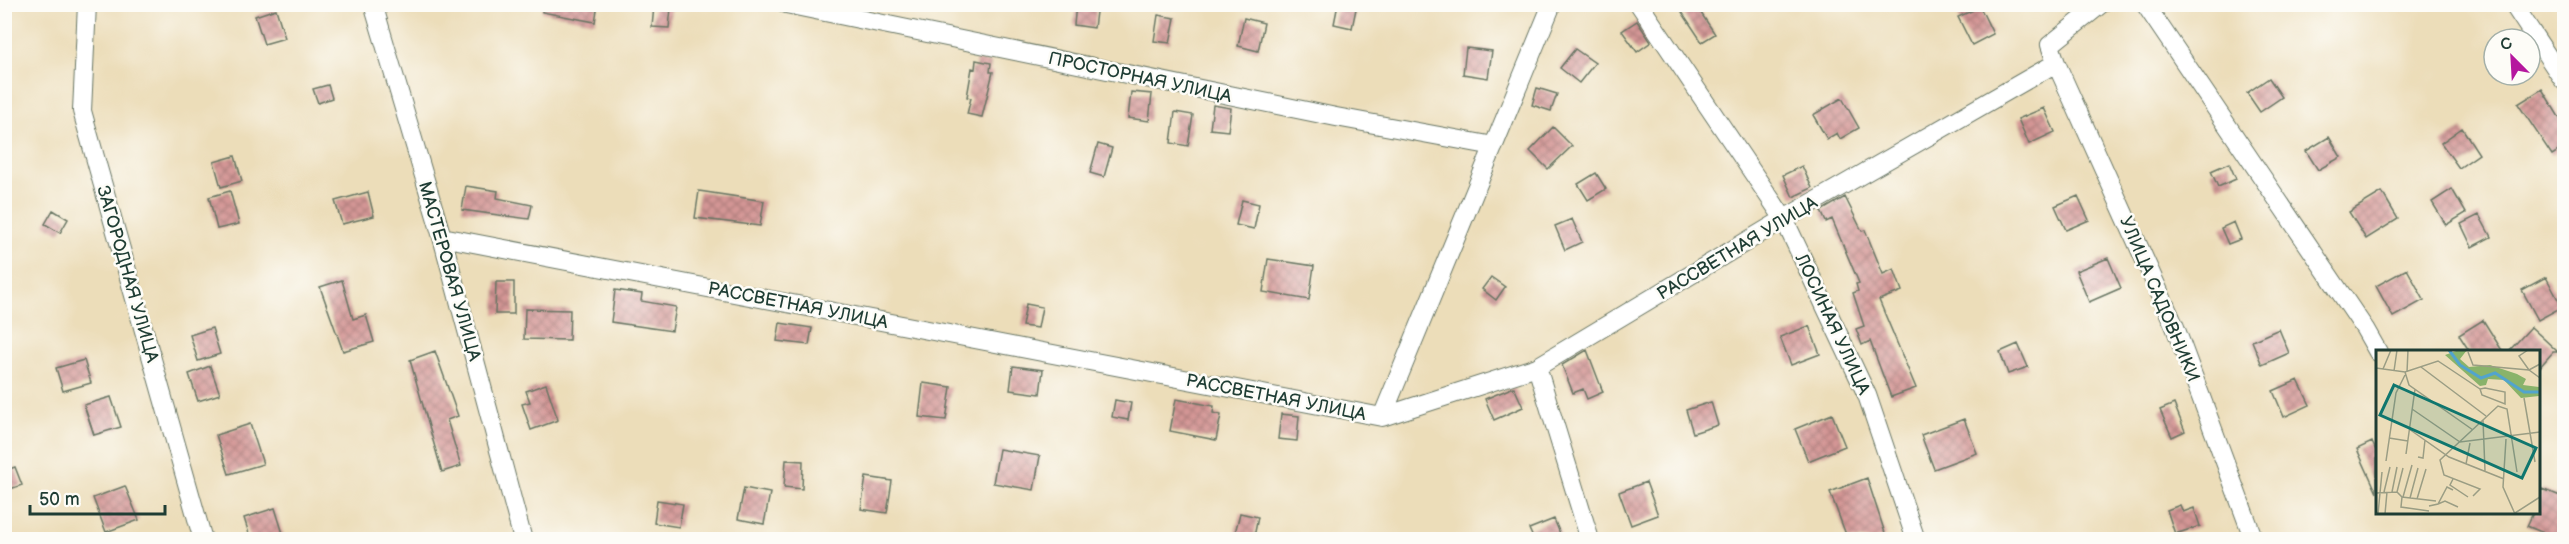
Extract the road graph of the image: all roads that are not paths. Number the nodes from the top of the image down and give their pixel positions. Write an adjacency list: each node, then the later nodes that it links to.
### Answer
1 (87, 4): 17 (street, ЗАГОРОДНАЯ УЛИЦА)
2 (373, 4): 13 (street, МАСТЕРОВАЯ УЛИЦА)
3 (786, 4): 11 (street, ПРОСТОРНАЯ УЛИЦА)
4 (1552, 4): 11 (street)
5 (1639, 4): 12 (street, ЛОСИНАЯ УЛИЦА)
6 (2101, 4): 9 (street)
7 (2145, 4): 14 (street)
8 (2513, 4): 10 (street)
9 (2056, 63): 12 (street, РАССВЕТНАЯ УЛИЦА); 21 (street, УЛИЦА САДОВНИКИ)
10 (2565, 81)
11 (1494, 146): 16 (street)
12 (1784, 219): 15 (street, РАССВЕТНАЯ УЛИЦА); 20 (street, ЛОСИНАЯ УЛИЦА)
13 (442, 237): 16 (street, РАССВЕТНАЯ УЛИЦА); 18 (street, МАСТЕРОВАЯ УЛИЦА)
14 (2377, 350)
15 (1537, 368): 16 (street, РАССВЕТНАЯ УЛИЦА); 19 (street)
16 (1382, 417)
17 (203, 540)
18 (523, 540)
19 (1590, 540)
20 (1916, 540)
21 (2254, 540)

